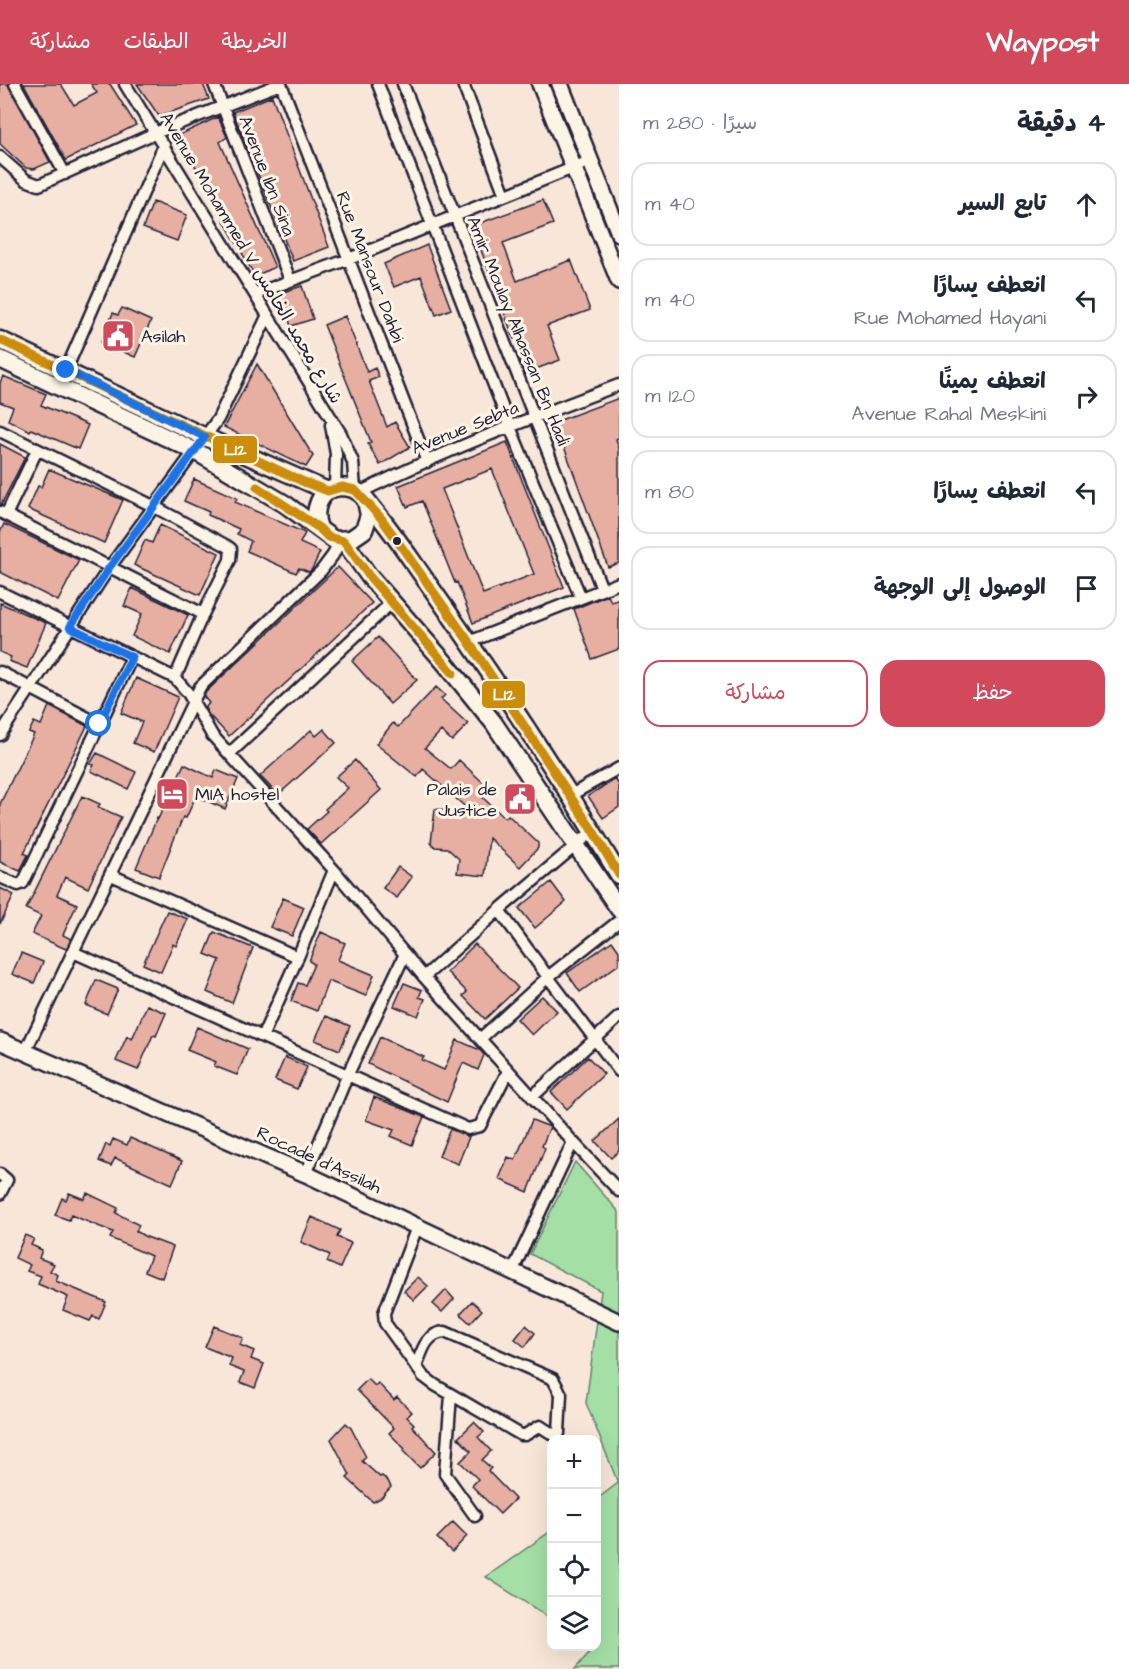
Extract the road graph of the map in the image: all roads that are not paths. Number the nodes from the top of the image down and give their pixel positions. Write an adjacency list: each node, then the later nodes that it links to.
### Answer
1 (15, 84): 16 (street)
2 (125, 84): 11 (street, Avenue Mohammed V شارع محمد الخامس)
3 (214, 84): 10 (street, Avenue Ibn Sina)
4 (281, 84): 10 (street); 21 (street, Rue Mansour Dahbi)
5 (378, 84): 19 (street)
6 (403, 84): 18 (street, Amir Moulay Alhassan Bn Hadi)
7 (463, 84): 17 (street)
8 (540, 84): 15 (street)
9 (560, 84): 14 (street)
10 (222, 106): 11 (street); 22 (street, Avenue Ibn Sina)
11 (155, 133): 12 (street, Avenue Mohammed V شارع محمد الخامس); 16 (street)
12 (164, 145): 24 (street, Avenue Mohammed V شارع محمد الخامس); 28 (street)
13 (0, 157): 16 (street)
14 (590, 161): 15 (street); 20 (street)
15 (574, 168): 17 (street); 23 (street)
16 (65, 174)
17 (505, 195): 18 (street)
18 (454, 216): 19 (street); 30 (street, Amir Moulay Alhassan Bn Hadi)
19 (432, 224): 21 (street); 32 (street)
20 (619, 234)
21 (349, 259): 22 (street); 37 (street, Rue Mansour Dahbi)
22 (290, 280): 24 (street)
23 (619, 281)
24 (255, 294): 25 (street, Avenue Mohammed V شارع محمد الخامس)
25 (267, 317): 31 (street, Avenue Mohammed V شارع محمد الخامس); 34 (street)
26 (0, 340): 28 (main road)
27 (0, 359): 36 (main road)
28 (66, 370): 34 (main road)
29 (619, 385): 30 (street, Avenue Sebta)
30 (534, 417): 32 (street, Avenue Sebta); 46 (street, Amir Moulay Alhassan Bn Hadi)
31 (330, 419): 38 (street); 39 (street, Avenue Mohammed V شارع محمد الخامس)
32 (510, 427): 37 (street, Avenue Sebta); 48 (street)
33 (0, 431): 35 (street)
34 (205, 437): 36 (street); 38 (main road)
35 (37, 450): 40 (street); 41 (street)
36 (195, 451): 40 (street); 42 (main road)
37 (427, 462): 39 (street, Avenue Sebta)
38 (332, 490): 39 (main road); 42 (main road)
39 (360, 494): 43 (main road); 52 (main road)
40 (153, 506): 44 (street); 50 (street)
41 (3, 513): 44 (street)
42 (320, 528): 43 (main road)
43 (342, 541): 49 (main road); 57 (street)
44 (109, 568): 50 (street); 51 (street)
45 (619, 583): 46 (street)
46 (602, 589): 48 (street)
47 (0, 592): 51 (street)
48 (581, 598): 52 (street)
49 (392, 602): 60 (street); 64 (main road)
50 (203, 614): 55 (street)
51 (70, 627): 53 (street); 56 (street)
52 (469, 642): 62 (main road)
53 (132, 657): 55 (street); 58 (street)
54 (0, 672): 56 (street)
55 (175, 678): 57 (street)
56 (31, 687): 58 (street); 59 (street)
57 (193, 700): 60 (street); 66 (street)
58 (99, 724): 68 (street)
59 (0, 735)
60 (229, 754): 65 (street)
61 (619, 768): 62 (street)
62 (569, 796): 63 (main road)
63 (593, 831): 64 (street); 67 (main road)
64 (576, 844): 69 (main road); 70 (street)
65 (334, 870): 73 (street); 74 (street)
66 (111, 875): 72 (street); 74 (street)
67 (619, 875)
68 (0, 877)
69 (619, 909)
70 (499, 910): 75 (street); 76 (street)
71 (619, 921): 76 (street)
72 (73, 952): 78 (street); 82 (street)
73 (405, 954): 75 (street); 85 (street)
74 (298, 957): 78 (street)
75 (424, 977): 79 (street)
76 (548, 977): 79 (street); 80 (street)
77 (619, 1017): 80 (street)
78 (263, 1035): 85 (street)
79 (480, 1039): 83 (street)
80 (594, 1040): 84 (street); 86 (street)
81 (0, 1041): 82 (street, Rocade d'Assilah)
82 (25, 1052): 89 (street, Rocade d'Assilah)
83 (508, 1071): 85 (street); 86 (street)
84 (619, 1071)
85 (348, 1074): 89 (street)
86 (532, 1097): 87 (street)
87 (573, 1142): 90 (street); 93 (street)
88 (0, 1174): 91 (street)
89 (306, 1174): 92 (street, Rocade d'Assilah)
90 (619, 1191)
91 (0, 1194)
92 (417, 1227): 93 (street, Rocade d'Assilah); 95 (street)
93 (512, 1272): 94 (street, Rocade d'Assilah)
94 (619, 1322)
95 (416, 1366): 96 (street); 96 (street)
96 (451, 1395): 97 (street)
97 (475, 1516)

